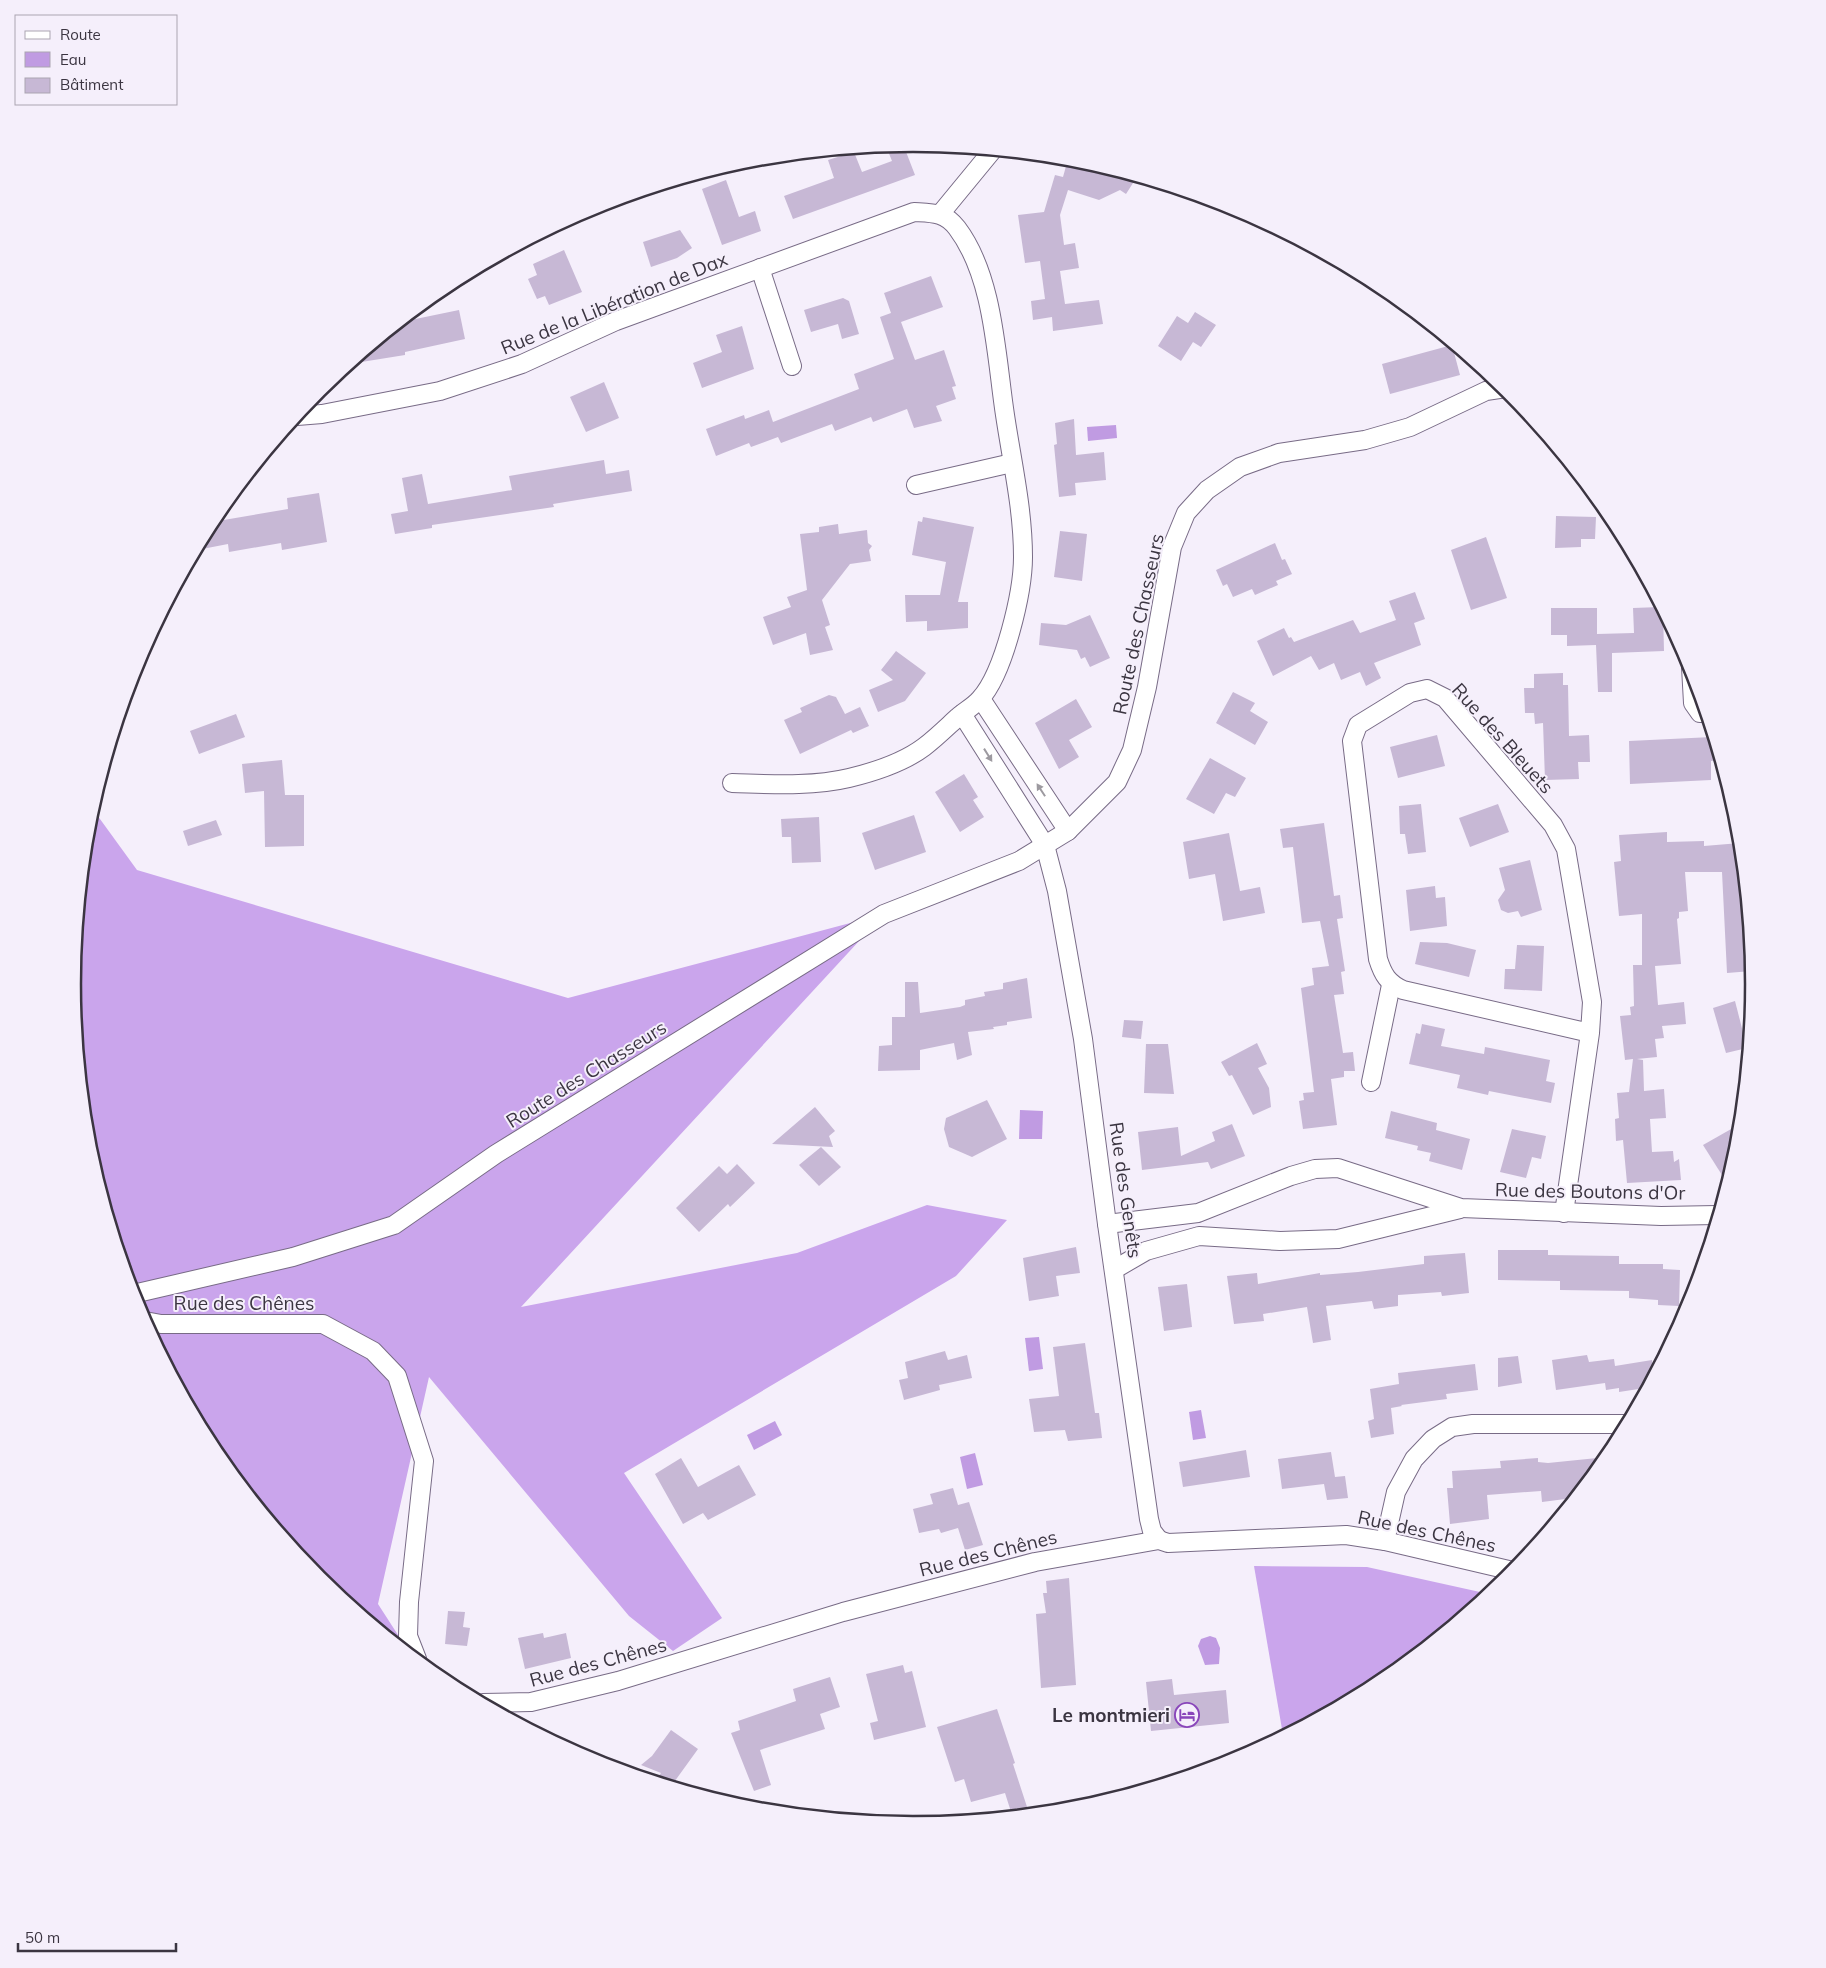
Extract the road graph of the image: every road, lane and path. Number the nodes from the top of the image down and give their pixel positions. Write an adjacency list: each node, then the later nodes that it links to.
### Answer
1 (988, 156): 2 (street)
2 (941, 213): 3 (street, Rue de la Libération de Dax); 7 (street)
3 (760, 268): 4 (street); 6 (street, Rue de la Libération de Dax)
4 (792, 366)
5 (1494, 390): 14 (street, Route des Chasseurs)
6 (307, 415)
7 (1012, 464): 8 (street); 10 (street)
8 (916, 485)
9 (1694, 698): 11 (street)
10 (981, 699): 12 (street); 14 (street, one-way to 10)
11 (1698, 710)
12 (962, 714): 13 (street); 15 (street, one-way to 15)
13 (732, 783)
14 (1068, 831): 15 (street, Route des Chasseurs)
15 (1045, 845): 23 (street, Rue des Genêts); 26 (street, Route des Chasseurs)
16 (1391, 985): 17 (street); 17 (street, Rue des Bleuets); 18 (street)
17 (1590, 1033): 21 (street, Rue des Bleuets)
18 (1371, 1082)
19 (1461, 1208): 20 (street, Rue des Boutons d'Or); 21 (street, Rue des Boutons d'Or); 24 (street, Rue des Boutons d'Or)
20 (1198, 1213): 23 (street, Rue des Boutons d'Or); 24 (street)
21 (1564, 1213): 22 (street, Rue des Boutons d'Or)
22 (1712, 1214)
23 (1107, 1224): 25 (street, Rue des Genêts)
24 (1199, 1236): 25 (street, Rue des Boutons d'Or)
25 (1115, 1269): 29 (street, Rue des Genêts)
26 (141, 1292)
27 (154, 1323): 32 (street, Rue des Chênes)
28 (1618, 1424): 30 (street)
29 (1159, 1540): 30 (street, Rue des Chênes); 33 (street, Rue des Chênes)
30 (1385, 1541): 31 (street, Rue des Chênes)
31 (1504, 1569)
32 (413, 1648)
33 (495, 1703)

